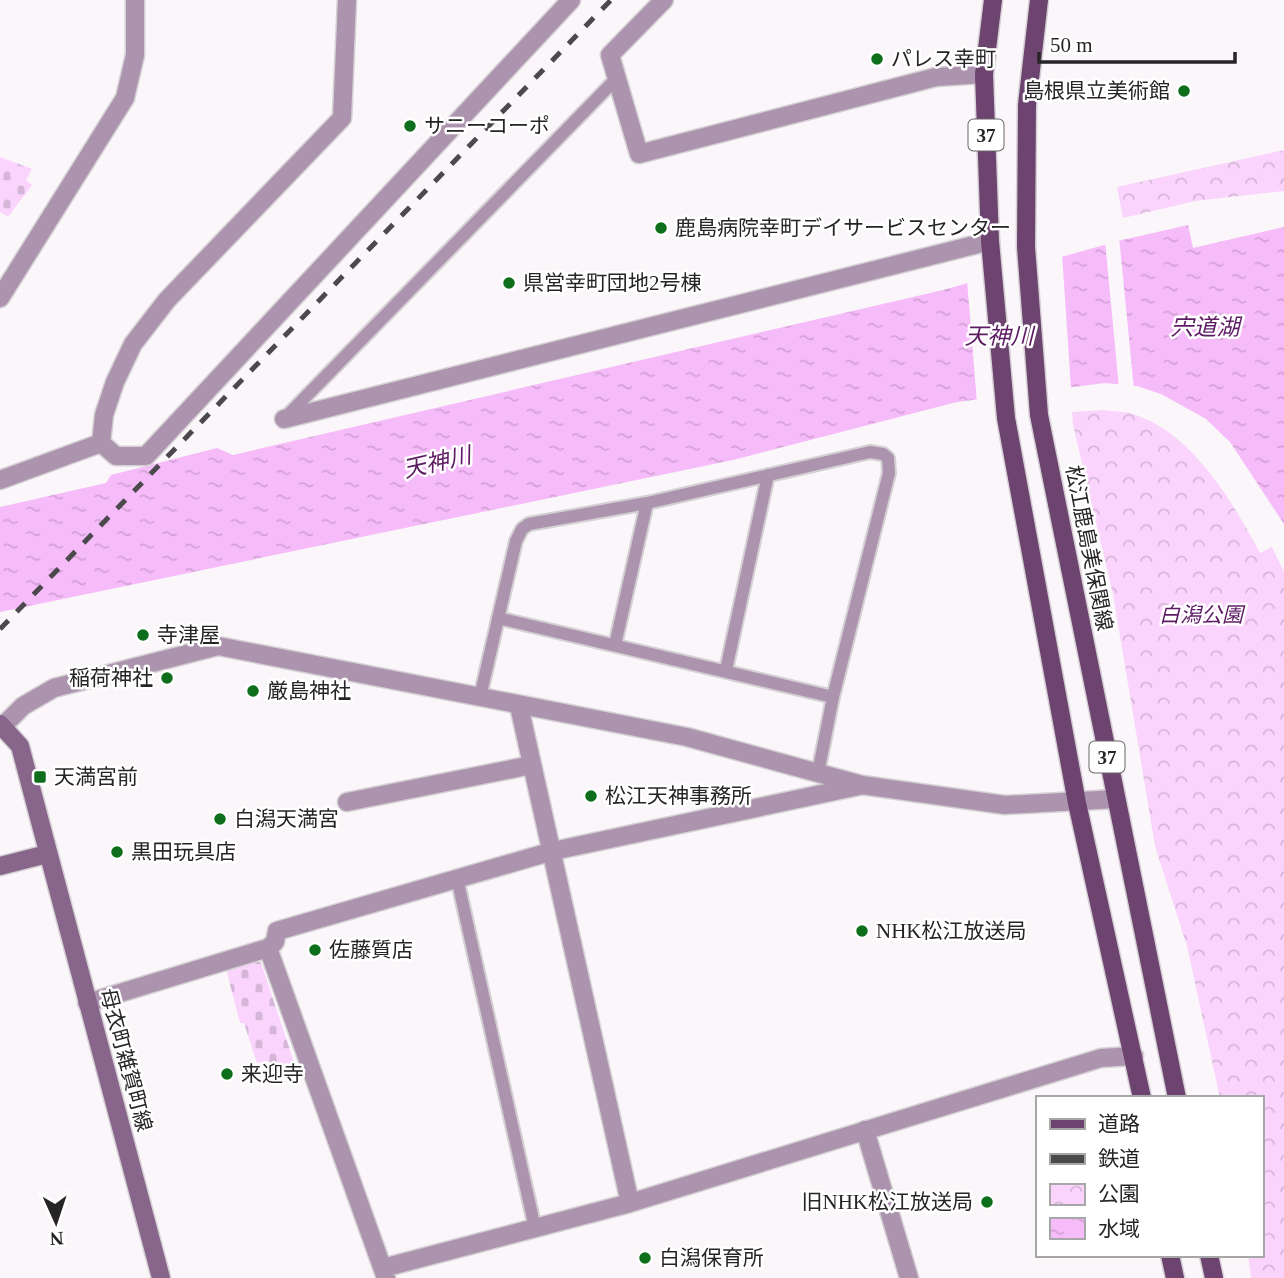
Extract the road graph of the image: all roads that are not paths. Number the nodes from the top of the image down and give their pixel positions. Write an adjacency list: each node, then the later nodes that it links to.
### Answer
1 (135, 0): 10 (street)
2 (571, 0): 12 (street)
3 (664, 0): 8 (street)
4 (993, 0): 7 (main road, 37)
5 (1039, 0): 26 (main road, 松江鹿島美保関線 / 37)
6 (350, 1): 12 (street)
7 (984, 74): 8 (street); 9 (main road, 37)
8 (615, 80): 11 (lane)
9 (990, 241): 11 (street); 28 (main road, 37)
10 (0, 298)
11 (284, 419)
12 (101, 443): 14 (street)
13 (768, 475): 15 (lane); 18 (lane); 20 (lane)
14 (0, 480)
15 (647, 502): 16 (lane); 17 (lane)
16 (498, 618): 17 (lane); 19 (lane)
17 (615, 645): 18 (lane)
18 (726, 670): 20 (lane)
19 (481, 697): 21 (street); 22 (street)
20 (833, 697): 24 (lane)
21 (519, 706): 23 (street); 24 (street)
22 (2, 725): 30 (main road, 母衣町雑賀町線)
23 (532, 765): 27 (street); 29 (street)
24 (818, 773): 25 (street)
25 (862, 785): 28 (street); 29 (street)
26 (1116, 799): 28 (street); 37 (main road, 松江鹿島美保関線 / 37)
27 (347, 802)
28 (1077, 803): 35 (main road, 37)
29 (553, 851): 32 (street); 39 (street)
30 (47, 854): 31 (main road); 34 (main road, 母衣町雑賀町線)
31 (0, 866)
32 (457, 878): 33 (street); 40 (lane)
33 (268, 948): 34 (street); 43 (street)
34 (86, 1003): 44 (main road, 母衣町雑賀町線)
35 (1134, 1056): 36 (main road, 37); 38 (street)
36 (1142, 1096)
37 (1177, 1096)
38 (865, 1130): 39 (street); 45 (street)
39 (630, 1203): 40 (street)
40 (535, 1227): 43 (street)
41 (1170, 1257): 46 (main road)
42 (1209, 1257): 47 (main road)
43 (385, 1273)
44 (161, 1278)
45 (909, 1278)
46 (1175, 1278)
47 (1214, 1278)

